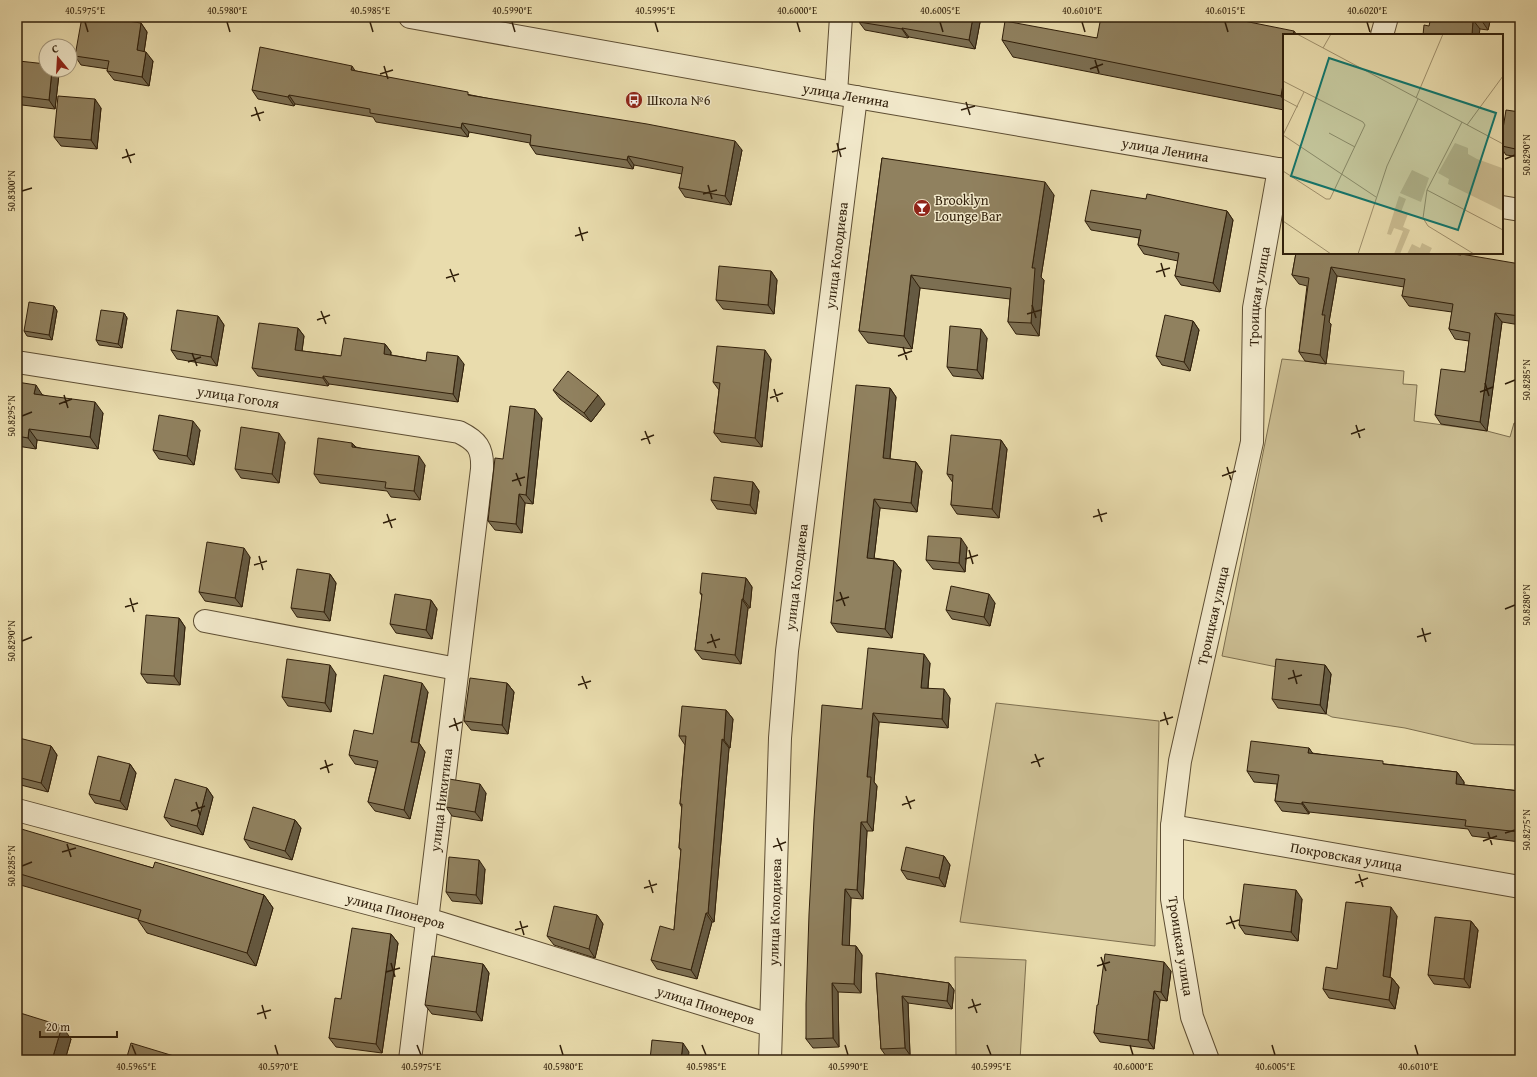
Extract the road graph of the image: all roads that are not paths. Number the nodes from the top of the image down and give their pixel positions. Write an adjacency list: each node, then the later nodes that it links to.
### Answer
1 (410, 17): 5 (street, улица Ленина)
2 (841, 17): 5 (street, улица Колодиева)
3 (1387, 17): 4 (street)
4 (1382, 34)
5 (846, 95): 6 (street, улица Ленина); 17 (street, улица Колодиева)
6 (1282, 169): 14 (street, Троицкая улица)
7 (1503, 207): 8 (street)
8 (1520, 210)
9 (17, 362): 10 (street, улица Гоголя)
10 (459, 432): 12 (street, улица Никитина)
11 (205, 621): 12 (street)
12 (457, 669): 16 (street, улица Никитина)
13 (17, 810): 16 (street, улица Пионеров)
14 (1172, 826): 15 (street, Покровская улица); 20 (street, Троицкая улица)
15 (1520, 887)
16 (427, 919): 17 (street, улица Пионеров); 18 (street, улица Никитина)
17 (770, 1025): 19 (street, улица Колодиева)
18 (410, 1060)
19 (770, 1060)
20 (1208, 1060)

